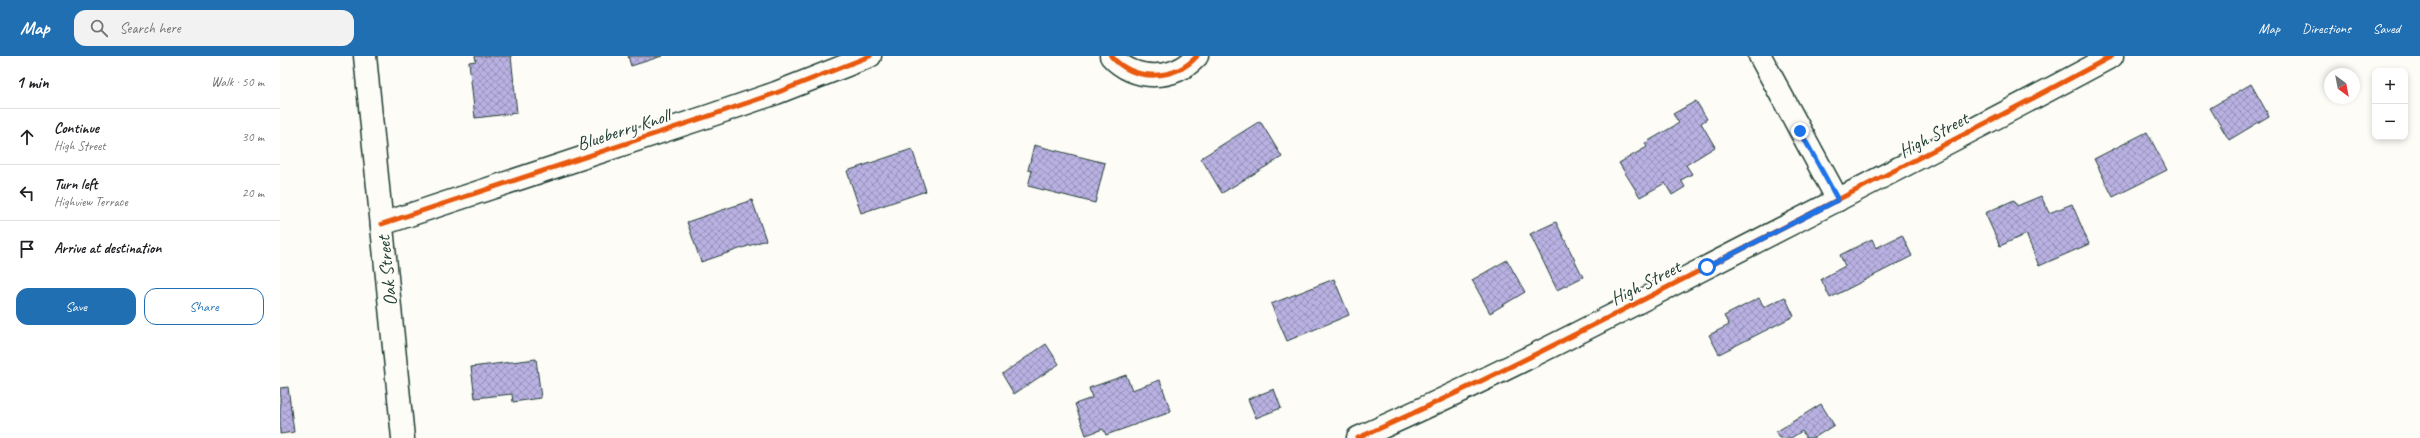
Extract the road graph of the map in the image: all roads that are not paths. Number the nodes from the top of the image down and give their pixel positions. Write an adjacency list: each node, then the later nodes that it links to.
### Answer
1 (365, 56): 8 (street, Oak Street)
2 (870, 56): 8 (street, Blueberry Knoll)
3 (1111, 56): 4 (street)
4 (1198, 56)
5 (1760, 56): 7 (street)
6 (2112, 56): 7 (street, High Street)
7 (1838, 200): 10 (street, High Street)
8 (382, 224): 9 (street, Oak Street)
9 (403, 438)
10 (1358, 438)

